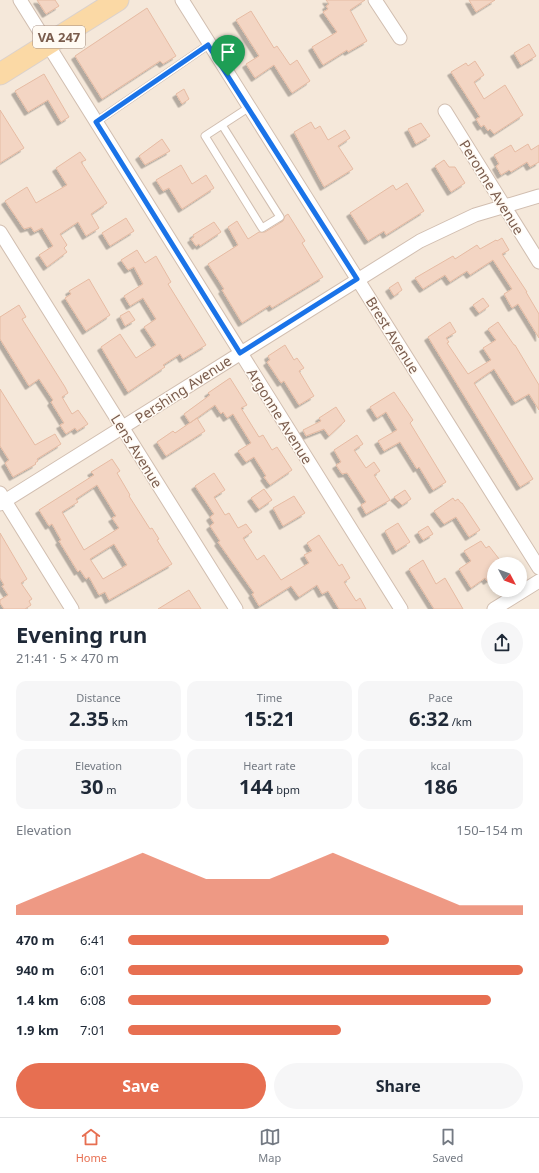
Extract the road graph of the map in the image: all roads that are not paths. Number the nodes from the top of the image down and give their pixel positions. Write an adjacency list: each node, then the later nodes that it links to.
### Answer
1 (20, 0): 6 (street, Argonne Avenue)
2 (118, 0): 6 (main road, VA 247)
3 (182, 0): 7 (street, Brest Avenue)
4 (375, 0): 5 (street)
5 (400, 38)
6 (48, 44): 8 (main road, VA 247); 11 (street, Argonne Avenue)
7 (208, 45): 9 (street, Brest Avenue); 11 (lane)
8 (0, 74)
9 (248, 108): 12 (lane); 17 (street, Brest Avenue)
10 (446, 111): 14 (street, Peronne Avenue)
11 (96, 122): 18 (street, Argonne Avenue)
12 (222, 124): 12 (lane)
13 (539, 196): 14 (street, Pershing Avenue)
14 (504, 206): 16 (street, Peronne Avenue); 17 (street, Pershing Avenue)
15 (0, 232): 19 (street, Lens Avenue)
16 (539, 262)
17 (357, 279): 18 (street, Pershing Avenue); 21 (street, Brest Avenue)
18 (240, 353): 19 (street, Pershing Avenue); 25 (street, Argonne Avenue)
19 (122, 428): 20 (street, Pershing Avenue); 24 (street, Lens Avenue)
20 (2, 499): 23 (street)
21 (539, 568)
22 (539, 581): 26 (street)
23 (72, 609)
24 (236, 609)
25 (401, 609)
26 (494, 609)

